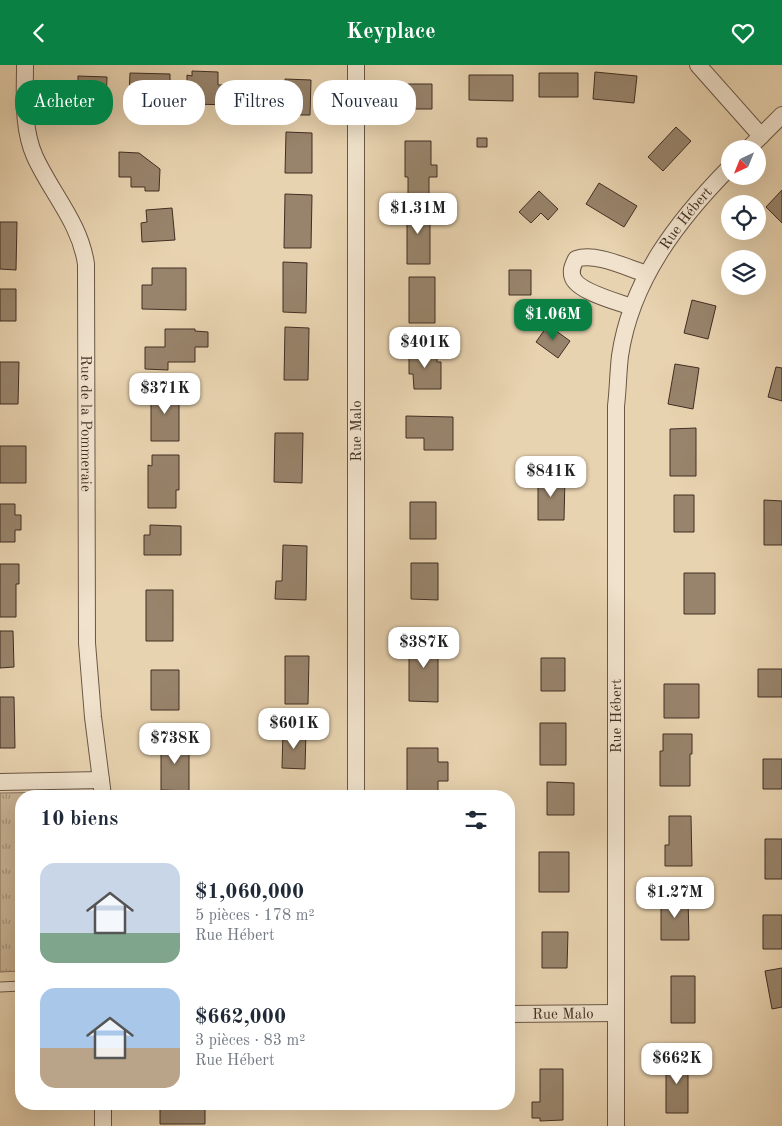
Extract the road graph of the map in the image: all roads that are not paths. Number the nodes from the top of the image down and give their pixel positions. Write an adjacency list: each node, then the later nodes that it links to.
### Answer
1 (25, 65): 11 (street, Rue de la Pommeraie)
2 (356, 65): 12 (street, Rue Malo)
3 (698, 65): 5 (street)
4 (782, 115): 5 (street)
5 (761, 136): 6 (street)
6 (757, 140)
7 (721, 176): 8 (street, Rue Hébert)
8 (647, 274): 9 (street, Rue Hébert); 9 (street)
9 (632, 307): 15 (street, Rue Hébert)
10 (0, 782): 11 (street)
11 (102, 788)
12 (356, 790)
13 (15, 986): 14 (lane)
14 (0, 987)
15 (616, 1013): 16 (street, Rue Malo); 19 (street, Rue Hébert)
16 (515, 1014)
17 (103, 1110): 18 (street)
18 (103, 1126)
19 (616, 1126)

